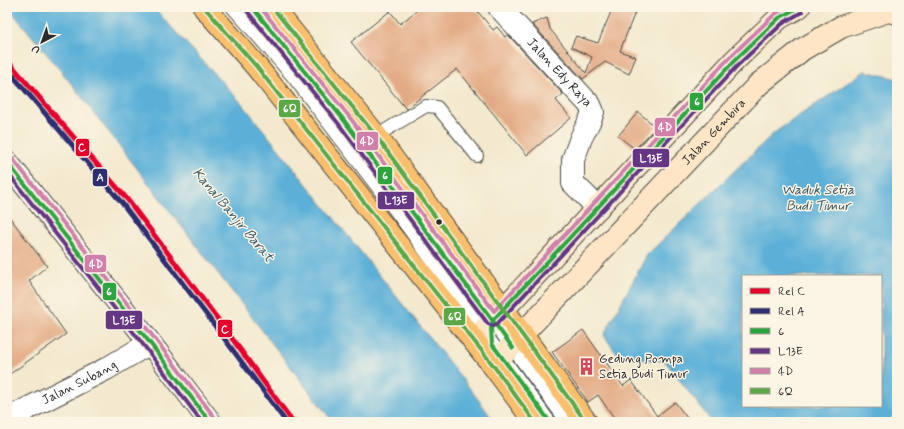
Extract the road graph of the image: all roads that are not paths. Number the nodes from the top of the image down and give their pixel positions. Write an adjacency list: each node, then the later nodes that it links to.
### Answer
1 (204, 7): 12 (main road)
2 (232, 7): 12 (lane)
3 (252, 7): 12 (lane)
4 (272, 7): 8 (main road)
5 (799, 7): 11 (main road)
6 (502, 8): 11 (street, Jalan Edy Raya)
7 (897, 13): 12 (main road, Jalan Gembira)
8 (376, 136): 9 (lane); 12 (main road)
9 (477, 156)
10 (7, 162): 13 (street)
11 (598, 208): 12 (main road)
12 (497, 339): 16 (main road); 17 (lane); 18 (lane); 19 (main road)
13 (150, 343): 14 (street, Jalan Subang); 15 (street)
14 (7, 419)
15 (210, 422)
16 (535, 422)
17 (550, 422)
18 (567, 422)
19 (586, 422)

